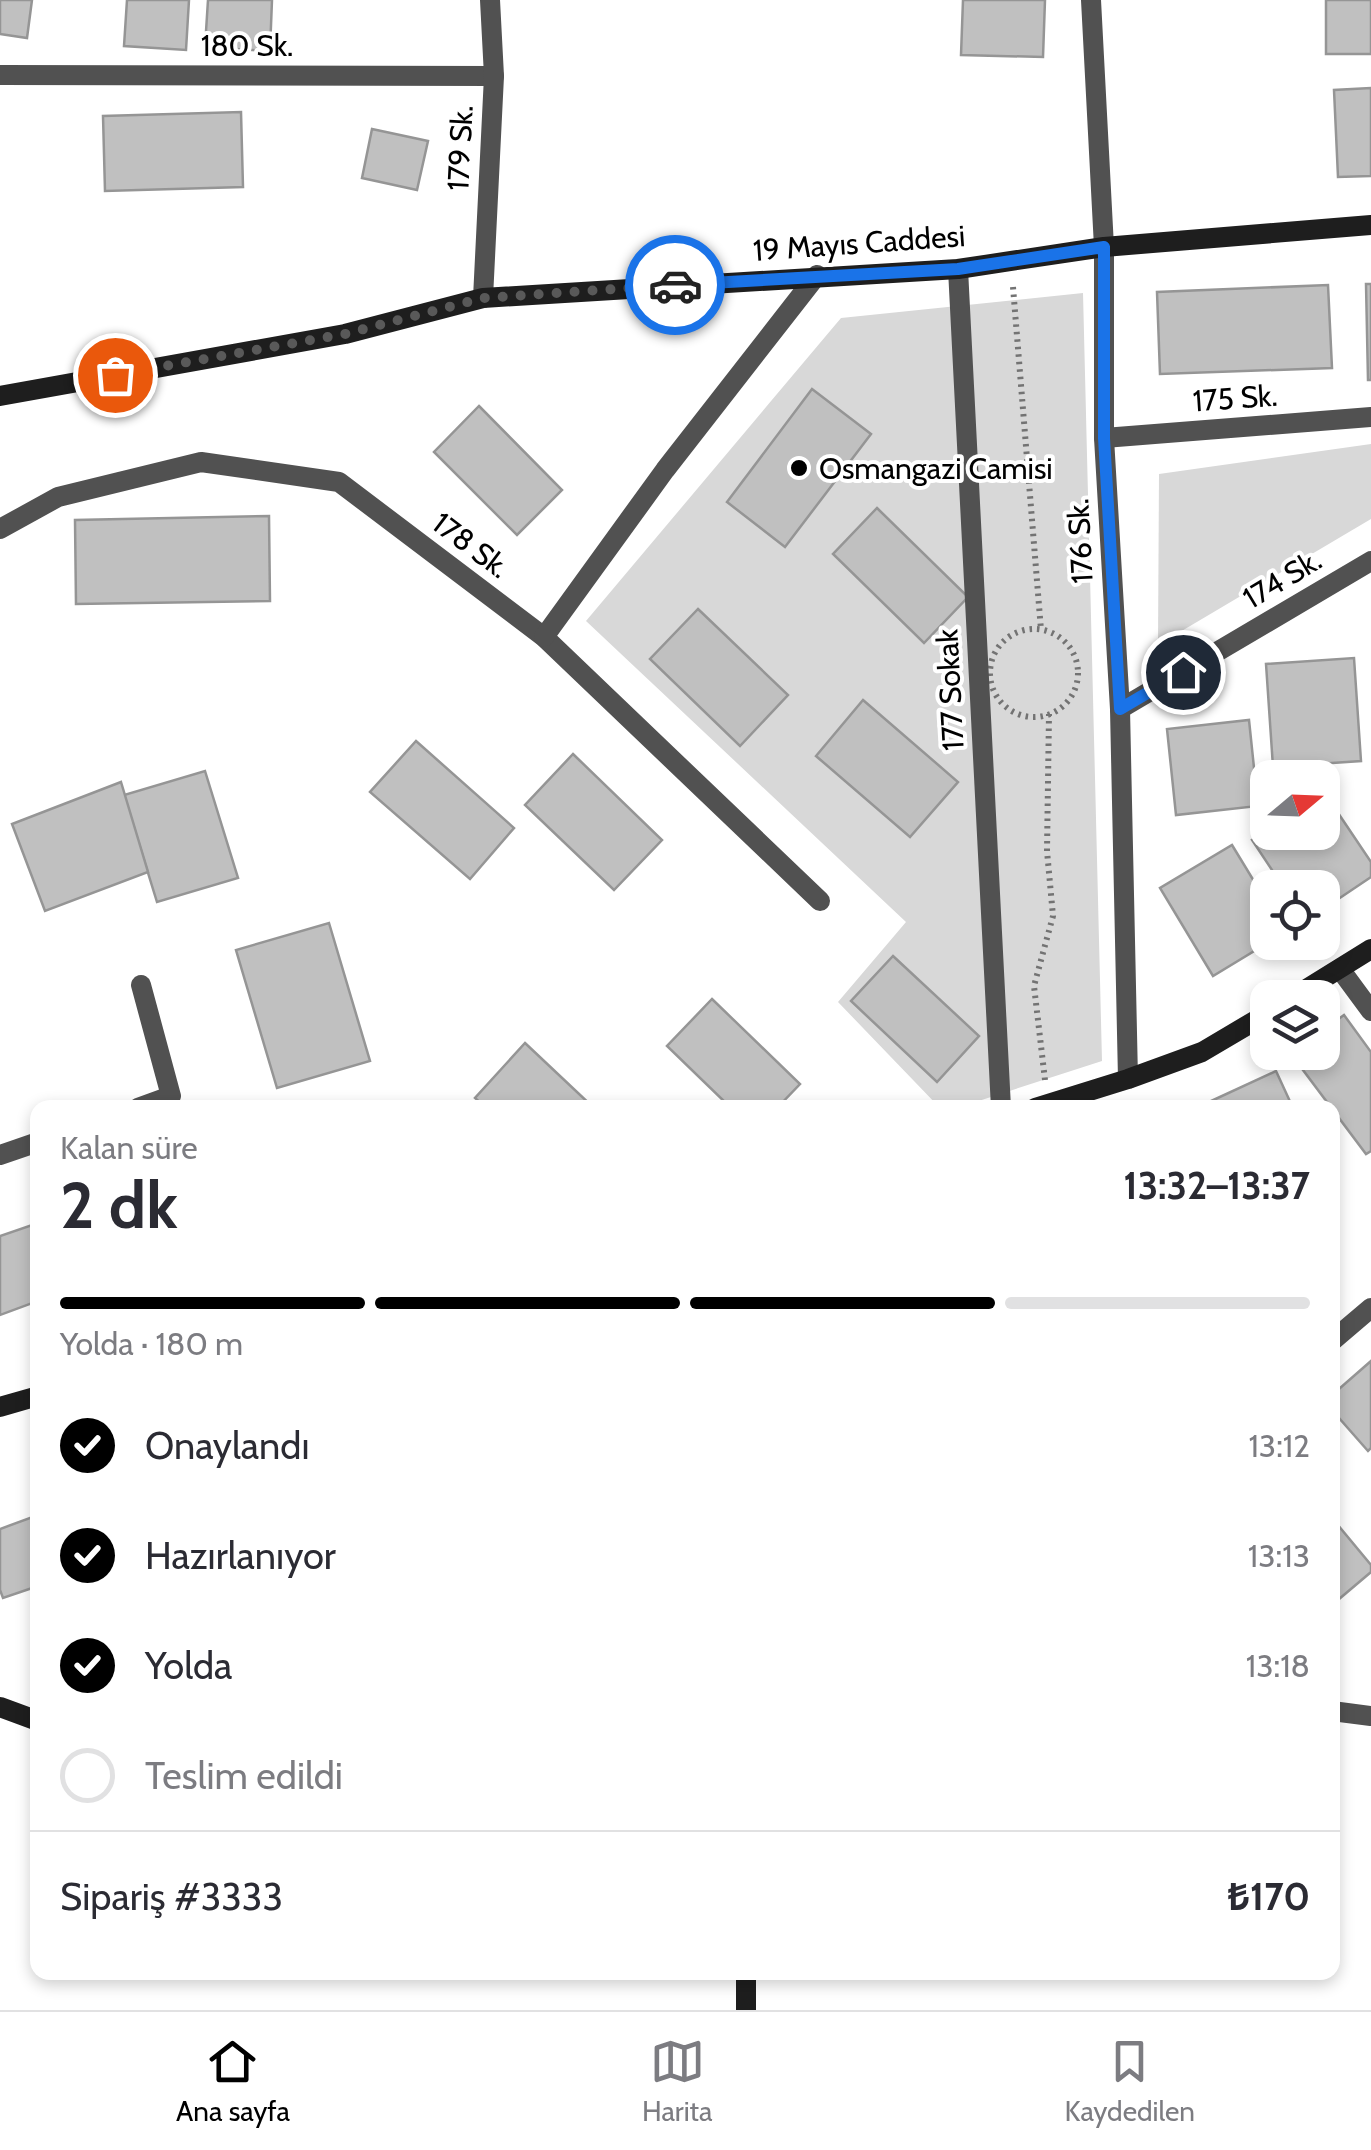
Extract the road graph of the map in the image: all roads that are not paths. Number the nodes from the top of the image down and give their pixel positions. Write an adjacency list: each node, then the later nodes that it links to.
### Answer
1 (490, 0): 4 (street, 179 Sk.)
2 (1091, 0): 6 (street, 176 Sk.)
3 (0, 75): 4 (street, 180 Sk.)
4 (494, 76): 9 (street, 179 Sk.)
5 (1371, 225): 6 (street, 19 Mayıs Caddesi)
6 (1104, 247): 7 (street, 19 Mayıs Caddesi); 12 (street, 176 Sk.)
7 (958, 269): 8 (street, 19 Mayıs Caddesi); 26 (street, 177 Sokak)
8 (817, 275): 9 (street, 19 Mayıs Caddesi); 15 (street)
9 (483, 298): 10 (street, 19 Mayıs Caddesi)
10 (0, 396)
11 (1371, 417): 12 (street, 175 Sk.)
12 (1104, 438): 16 (street, 176 Sk.)
13 (0, 529): 15 (street, 178 Sk.)
14 (1371, 561): 16 (street, 174 Sk.)
15 (544, 638): 17 (street, 178 Sk.)
16 (1120, 709): 24 (street, 176 Sk.)
17 (820, 901)
18 (1371, 948): 19 (street)
19 (1340, 969): 20 (street); 22 (street)
20 (1322, 980)
21 (141, 985): 25 (street)
22 (1371, 1011)
23 (1250, 1023): 24 (street)
24 (1128, 1079): 27 (street)
25 (160, 1100)
26 (1001, 1100)
27 (1061, 1100)
28 (30, 1145): 29 (street)
29 (0, 1155)
30 (1371, 1308): 31 (street)
31 (1340, 1334)
32 (30, 1398): 33 (street)
33 (0, 1406)
34 (0, 1707): 37 (street)
35 (1340, 1712): 36 (street)
36 (1371, 1716)
37 (30, 1718)
38 (746, 1980): 39 (street)
39 (746, 2010)

